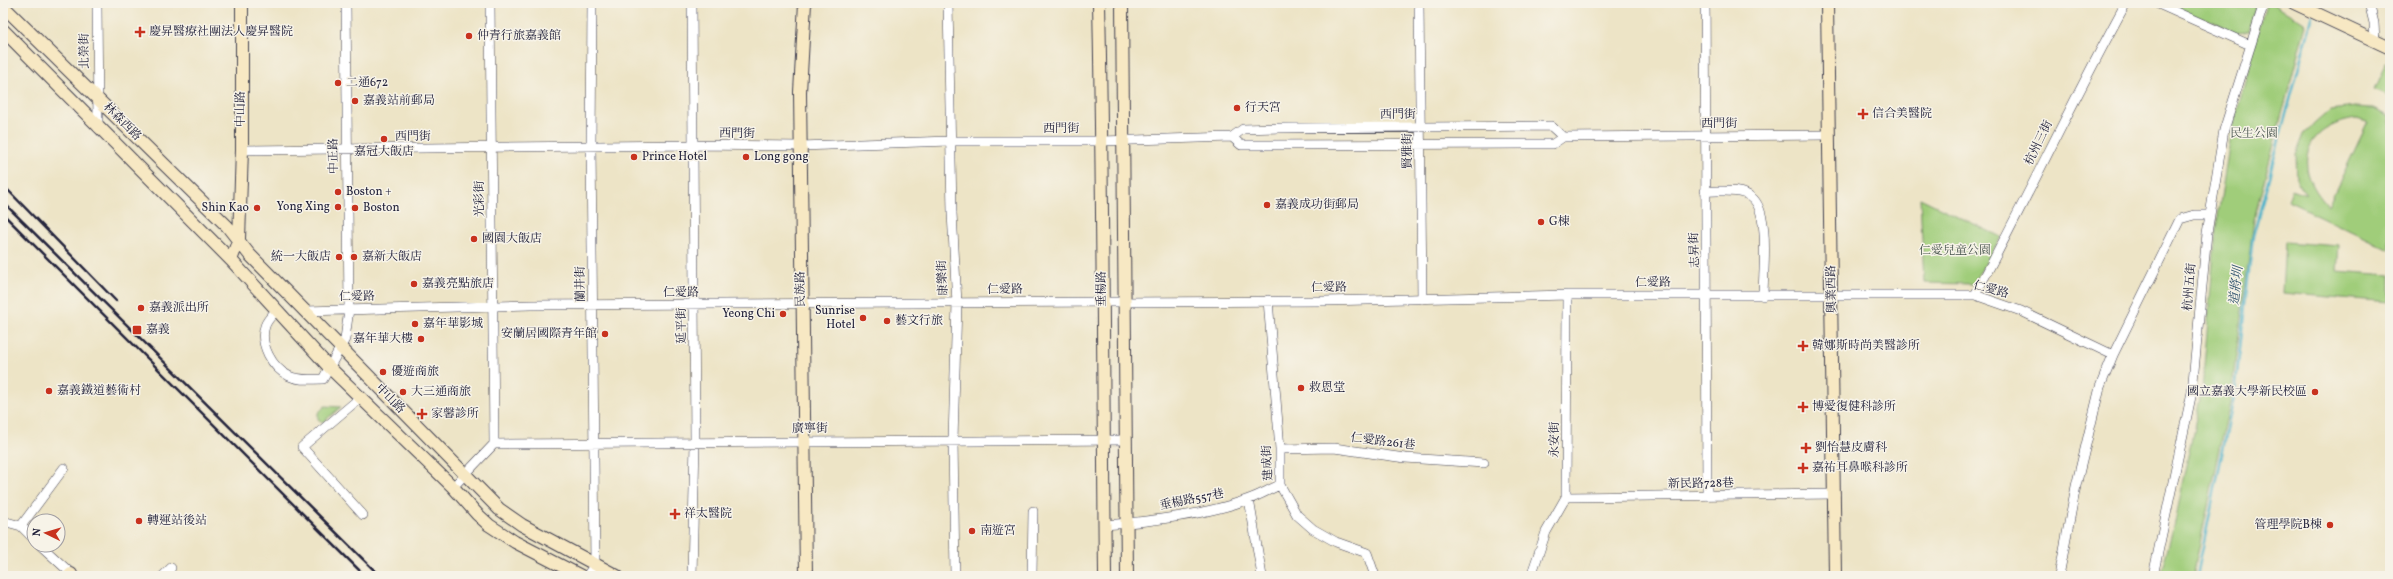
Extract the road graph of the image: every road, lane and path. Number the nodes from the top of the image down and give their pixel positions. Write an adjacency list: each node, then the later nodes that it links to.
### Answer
1 (97, 3): 24 (street, 北榮街)
2 (242, 3): 39 (main road, 中山路)
3 (346, 3): 40 (street, 中正路)
4 (490, 3): 38 (street, 光彩街)
5 (592, 3): 36 (street, 蘭井街)
6 (692, 3): 35 (street, 延平街)
7 (805, 3): 37 (main road, 民族路)
8 (948, 3): 32 (street, 康樂街)
9 (1099, 3): 33 (main road, 垂楊路)
10 (1122, 3): 31 (main road, 垂楊路)
11 (1419, 3): 25 (street, 賢雅街)
12 (1705, 3): 28 (street, 志昇街)
13 (1827, 3): 27 (main road, 興業西路)
14 (2126, 3): 48 (street, 杭州三街)
15 (2156, 3): 22 (street)
16 (2264, 3): 22 (street, 杭州五街)
17 (2294, 3): 21 (main road)
18 (2369, 3): 21 (street)
19 (3, 6): 24 (main road, 林森西路)
20 (3, 30): 26 (main road, 林森西路)
21 (2375, 41): 23 (main road)
22 (2250, 44): 42 (street, 杭州五街)
23 (2390, 48)
24 (98, 98): 26 (street, 北榮街); 43 (main road, 林森西路)
25 (1419, 127): 29 (street, 西門街); 30 (street, 西門街); 34 (street, 賢雅街)
26 (98, 128): 44 (main road, 林森西路)
27 (1828, 135): 28 (street, 西門街); 46 (main road, 興業西路)
28 (1707, 136): 30 (street, 西門街); 41 (street, 志昇街)
29 (1232, 137): 31 (street, 西門街); 34 (street, 西門街)
30 (1563, 137): 34 (street, 西門街)
31 (1125, 140): 33 (street, 西門街); 53 (main road, 垂楊路)
32 (951, 141): 33 (street, 西門街); 37 (street, 西門街); 54 (street, 康樂街)
33 (1102, 141): 52 (main road, 垂楊路)
34 (1420, 144): 50 (street, 賢雅街)
35 (693, 145): 36 (street, 西門街); 37 (street, 西門街); 57 (street, 延平街)
36 (590, 146): 38 (street, 西門街); 56 (street, 蘭井街)
37 (800, 146): 55 (main road, 民族路)
38 (491, 148): 40 (street, 西門街); 58 (street, 光彩街)
39 (242, 150): 40 (street, 西門街); 43 (main road, 中山路)
40 (346, 150): 59 (street, 中正路)
41 (1705, 191): 45 (street, 志昇街); 49 (street)
42 (2209, 215): 63 (street); 109 (street, 杭州五街)
43 (239, 239): 44 (main road, 中山路); 61 (main road, 中山路)
44 (231, 260): 60 (main road, 中山路)
45 (1708, 294): 47 (street, 仁愛路); 49 (street, 仁愛路); 80 (street, 志昇街)
46 (1833, 294): 48 (street, 仁愛路); 49 (street, 仁愛路); 79 (main road, 興業西路)
47 (1567, 295): 50 (street, 仁愛路); 81 (street, 永安街)
48 (1975, 295): 63 (street, 仁愛路)
49 (1763, 296)
50 (1422, 299): 51 (street, 仁愛路)
51 (1268, 300): 53 (street, 仁愛路); 73 (street, 建成街)
52 (1102, 302): 53 (street, 仁愛路); 54 (street, 仁愛路); 67 (main road, 垂楊路)
53 (1126, 302): 68 (main road, 垂楊路)
54 (957, 303): 55 (street, 仁愛路); 66 (street, 康樂街)
55 (801, 304): 57 (street, 仁愛路); 69 (main road, 民族路)
56 (594, 305): 57 (street, 仁愛路); 58 (street, 仁愛路); 72 (street, 蘭井街)
57 (694, 305): 70 (street, 延平街)
58 (492, 306): 59 (street, 仁愛路); 71 (street, 光彩街)
59 (349, 309): 61 (street, 仁愛路); 62 (street, 中正路)
60 (276, 311): 64 (main road, 中山路); 64 (street, 中正路)
61 (304, 311): 62 (main road, 中山路)
62 (340, 348): 64 (street, 中正路); 76 (main road, 中山路)
63 (2114, 355): 108 (street)
64 (329, 367): 65 (main road, 中山路)
65 (361, 397): 78 (main road, 中山路); 84 (street)
66 (953, 440): 67 (street, 廣寧街); 69 (street, 廣寧街); 100 (street, 康樂街)
67 (1103, 440): 68 (street, 廣寧街); 87 (main road, 垂楊路)
68 (1126, 440): 86 (main road, 垂楊路)
69 (805, 441): 70 (street, 廣寧街); 99 (main road, 民族路)
70 (695, 442): 72 (street, 廣寧街); 98 (street, 延平街)
71 (494, 444): 72 (street, 廣寧街); 76 (street)
72 (594, 444): 91 (street, 蘭井街)
73 (1280, 450): 74 (street, 仁愛路261巷); 77 (street, 建成街)
74 (1484, 463)
75 (64, 468): 88 (street)
76 (466, 474): 78 (street); 91 (main road, 中山路)
77 (1280, 485): 82 (street, 垂楊路557巷); 105 (street, 建成街)
78 (453, 486): 95 (main road, 中山路)
79 (1835, 494): 80 (street, 新民路728巷); 107 (main road, 興業西路)
80 (1707, 496): 81 (street, 新民路728巷)
81 (1566, 497): 106 (street, 永安街)
82 (1249, 499): 86 (street, 垂楊路557巷); 104 (street)
83 (1033, 511): 101 (street)
84 (363, 515)
85 (3, 521): 88 (street)
86 (1127, 523): 87 (street, 垂楊路557巷); 103 (main road, 垂楊路)
87 (1104, 525): 102 (main road, 垂楊路)
88 (20, 526): 89 (street)
89 (26, 532)
90 (48, 553): 93 (street)
91 (595, 564): 96 (street); 97 (main road, 中山路)
92 (172, 568): 94 (street)
93 (71, 575)
94 (163, 576)
95 (581, 576)
96 (587, 576)
97 (617, 576)
98 (692, 576)
99 (806, 576)
100 (955, 576)
101 (1032, 576)
102 (1105, 576)
103 (1127, 576)
104 (1262, 576)
105 (1375, 576)
106 (1531, 576)
107 (1835, 576)
108 (2059, 576)
109 (2153, 576)

